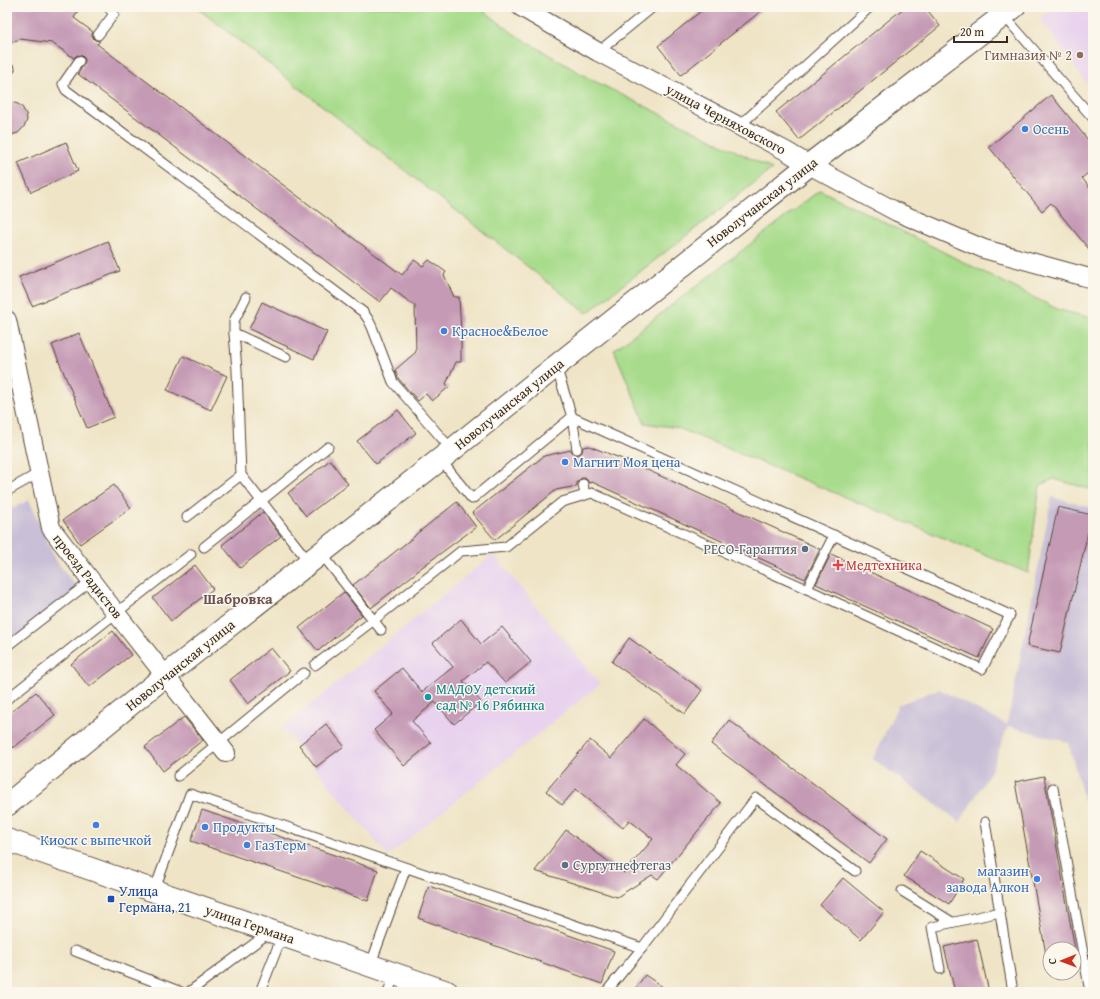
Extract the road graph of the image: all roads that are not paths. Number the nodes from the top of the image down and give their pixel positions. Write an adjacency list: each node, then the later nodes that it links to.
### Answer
1 (108, 7): 6 (lane)
2 (521, 7): 7 (street, улица Черняховского)
3 (653, 7): 7 (lane)
4 (870, 7): 10 (lane)
5 (1006, 10): 9 (lane); 11 (street, Новолучанская улица)
6 (98, 35)
7 (598, 52): 10 (street, улица Черняховского)
8 (79, 61): 21 (lane)
9 (1093, 118)
10 (739, 126): 11 (street, улица Черняховского)
11 (809, 164): 12 (street, улица Черняховского); 17 (street, Новолучанская улица)
12 (1093, 279)
13 (246, 297): 15 (lane)
14 (7, 320): 22 (street, проезд Радистов)
15 (234, 333): 16 (lane); 23 (lane)
16 (286, 357)
17 (556, 366): 18 (lane); 21 (street, Новолучанская улица)
18 (572, 416): 20 (lane); 21 (lane); 29 (lane)
19 (328, 447): 27 (lane)
20 (577, 449)
21 (446, 455): 32 (street, Новолучанская улица)
22 (39, 473): 25 (lane); 33 (street, проезд Радистов)
23 (241, 474): 27 (lane); 28 (lane)
24 (583, 484): 26 (lane)
25 (7, 490)
26 (585, 495): 34 (lane); 36 (lane)
27 (261, 501): 30 (lane); 32 (lane)
28 (187, 517)
29 (834, 535): 34 (lane); 34 (lane)
30 (204, 547)
31 (191, 554): 35 (lane)
32 (315, 557): 36 (lane); 41 (street, Новолучанская улица)
33 (91, 581): 35 (street, проезд Радистов); 38 (lane)
34 (807, 589)
35 (116, 613): 41 (street, проезд Радистов); 42 (lane)
36 (374, 620): 37 (lane); 39 (lane)
37 (381, 630)
38 (7, 646)
39 (315, 665)
40 (304, 673): 43 (lane)
41 (165, 676): 43 (street, проезд Радистов); 46 (street, Новолучанская улица)
42 (7, 699)
43 (222, 748): 44 (lane)
44 (178, 776)
45 (1053, 788): 67 (lane)
46 (7, 805)
47 (985, 822): 53 (lane)
48 (7, 840): 51 (street, улица Германа)
49 (406, 868): 51 (lane); 56 (lane); 58 (lane)
50 (855, 871): 56 (lane)
51 (154, 891): 55 (street, улица Германа)
52 (902, 892): 54 (lane)
53 (1000, 912): 54 (lane); 66 (lane)
54 (952, 922): 59 (lane)
55 (276, 934): 58 (street, улица Германа); 62 (lane); 63 (lane)
56 (642, 948): 65 (lane)
57 (75, 951): 61 (lane)
58 (370, 966): 60 (street, улица Германа)
59 (940, 969)
60 (392, 983): 64 (street, улица Германа)
61 (180, 992)
62 (189, 992)
63 (260, 992)
64 (447, 992)
65 (606, 992)
66 (1013, 992)
67 (1090, 992)

